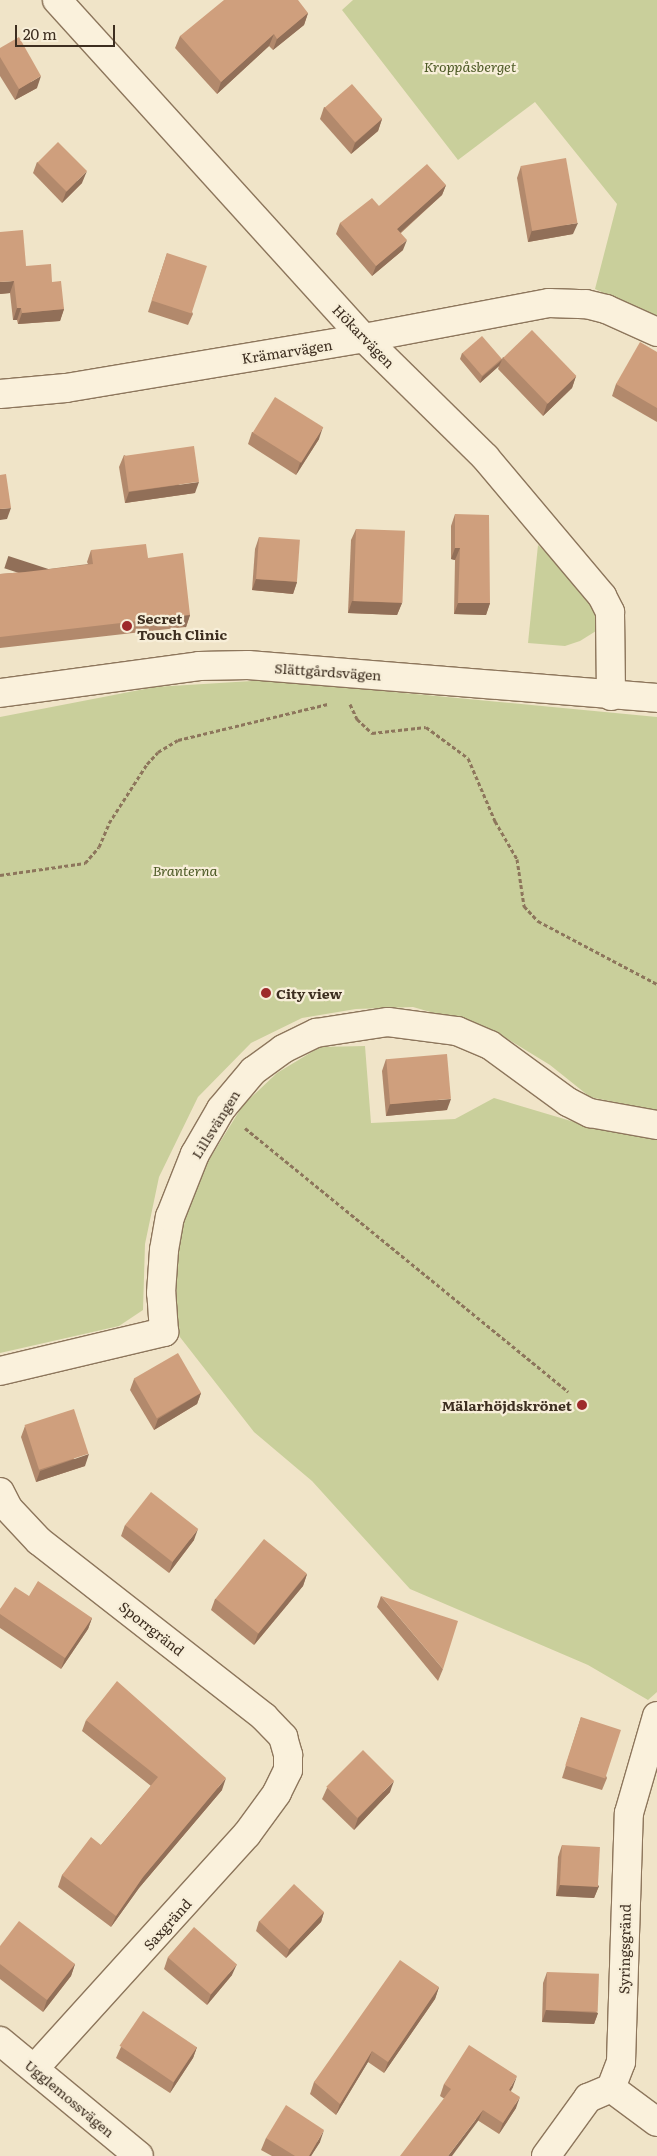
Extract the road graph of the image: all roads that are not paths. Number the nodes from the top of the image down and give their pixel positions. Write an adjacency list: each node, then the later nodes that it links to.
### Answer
1 (58, 0): 3 (street, Hökarvägen)
2 (657, 332): 3 (street, Krämarvägen)
3 (364, 338): 4 (street, Krämarvägen); 6 (street, Hökarvägen)
4 (0, 394)
5 (0, 693): 6 (street, Slättgårdsvägen)
6 (611, 696): 7 (street, Slättgårdsvägen)
7 (657, 698)
8 (657, 1125): 9 (street, Lillsvängen)
9 (0, 1371)
10 (0, 1492): 12 (street, Sporrgränd)
11 (657, 1716): 15 (street, Syringsgränd)
12 (288, 1770): 14 (street, Saxgränd)
13 (0, 2041): 14 (street, Ugglemossvägen)
14 (34, 2068): 17 (street, Ugglemossvägen)
15 (610, 2088): 16 (street); 18 (street)
16 (657, 2122)
17 (139, 2156)
18 (546, 2156)

